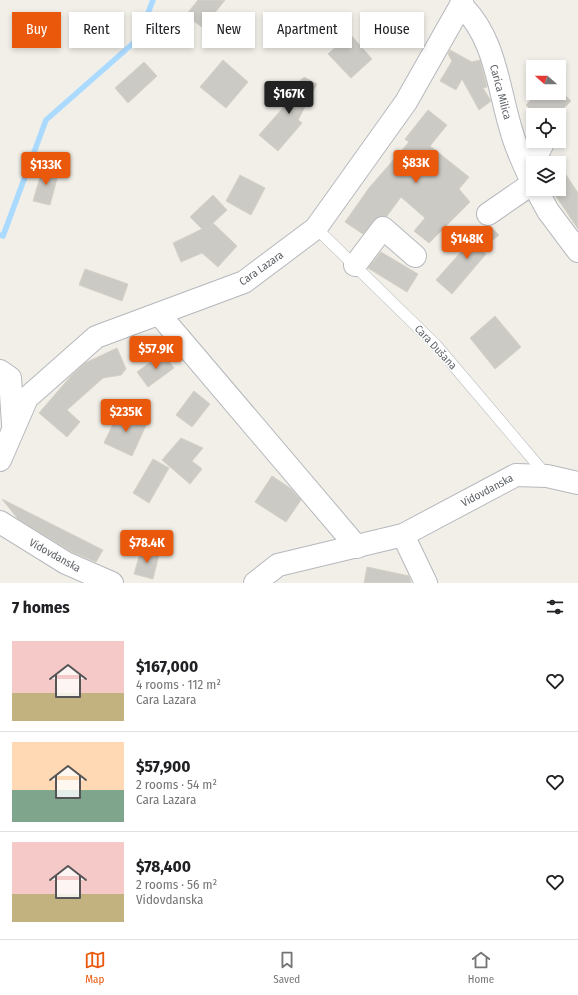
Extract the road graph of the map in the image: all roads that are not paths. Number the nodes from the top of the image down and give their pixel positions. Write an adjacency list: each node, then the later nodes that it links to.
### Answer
1 (461, 2): 2 (street, Carica Milica); 6 (street, Cara Lazara)
2 (526, 162)
3 (526, 182): 5 (street)
4 (542, 196): 7 (street, Carica Milica)
5 (488, 214)
6 (316, 228): 9 (lane, Cara Dušana); 10 (street, Cara Lazara)
7 (578, 251)
8 (415, 256): 9 (street)
9 (355, 265): 14 (lane, Cara Dušana)
10 (159, 314): 12 (street, Cara Lazara); 18 (street)
11 (0, 371): 12 (street)
12 (13, 429): 13 (street, Cara Lazara)
13 (0, 460)
14 (546, 476): 15 (street, Vidovdanska); 17 (street, Vidovdanska)
15 (578, 483)
16 (0, 522): 19 (street, Vidovdanska)
17 (403, 535): 18 (street, Vidovdanska); 21 (street)
18 (357, 547): 20 (street, Vidovdanska)
19 (112, 583)
20 (255, 583)
21 (426, 583)

